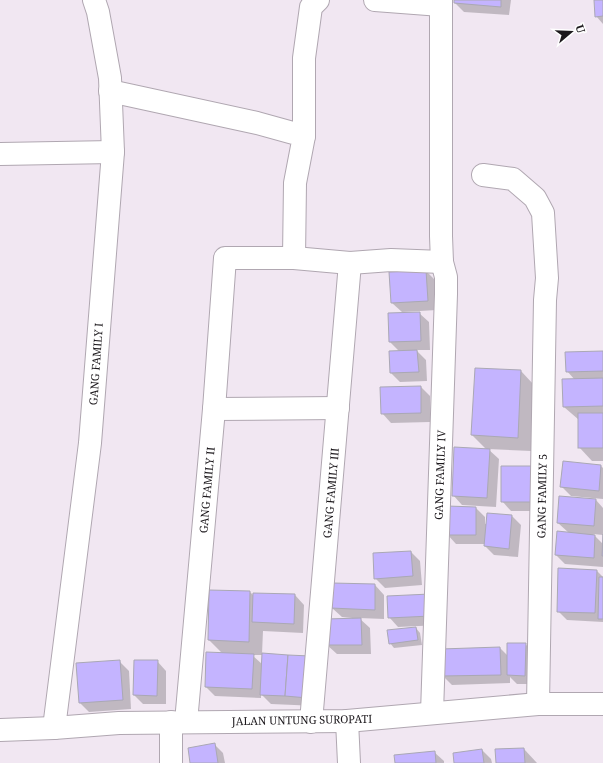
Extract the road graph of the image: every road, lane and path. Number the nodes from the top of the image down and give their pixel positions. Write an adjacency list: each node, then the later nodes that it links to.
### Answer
1 (94, 0): 5 (street, GANG FAMILY I)
2 (318, 0): 6 (street)
3 (375, 0): 4 (street)
4 (441, 3): 11 (street, GANG FAMILY IV)
5 (110, 91): 6 (street); 7 (street, GANG FAMILY I)
6 (304, 136): 10 (street)
7 (113, 152): 8 (street); 21 (street, GANG FAMILY I)
8 (0, 154)
9 (483, 176): 15 (street, GANG FAMILY 5)
10 (294, 258): 12 (street); 14 (street, GANG FAMILY II)
11 (442, 262): 12 (street); 17 (street, GANG FAMILY IV)
12 (350, 263): 13 (street, GANG FAMILY III)
13 (338, 408): 14 (street); 20 (street, GANG FAMILY III)
14 (214, 409): 19 (street, GANG FAMILY II)
15 (538, 704): 16 (street, JALAN UNTUNG SUROPATI); 17 (street, JALAN UNTUNG SUROPATI)
16 (603, 704)
17 (432, 714): 18 (street, JALAN UNTUNG SUROPATI)
18 (347, 721): 20 (street, JALAN UNTUNG SUROPATI); 24 (street)
19 (178, 722): 20 (street, JALAN UNTUNG SUROPATI); 21 (street, JALAN UNTUNG SUROPATI); 23 (street, GANG FAMILY II)
20 (311, 722)
21 (54, 728): 22 (street, JALAN UNTUNG SUROPATI)
22 (0, 730)
23 (171, 763)
24 (348, 763)

